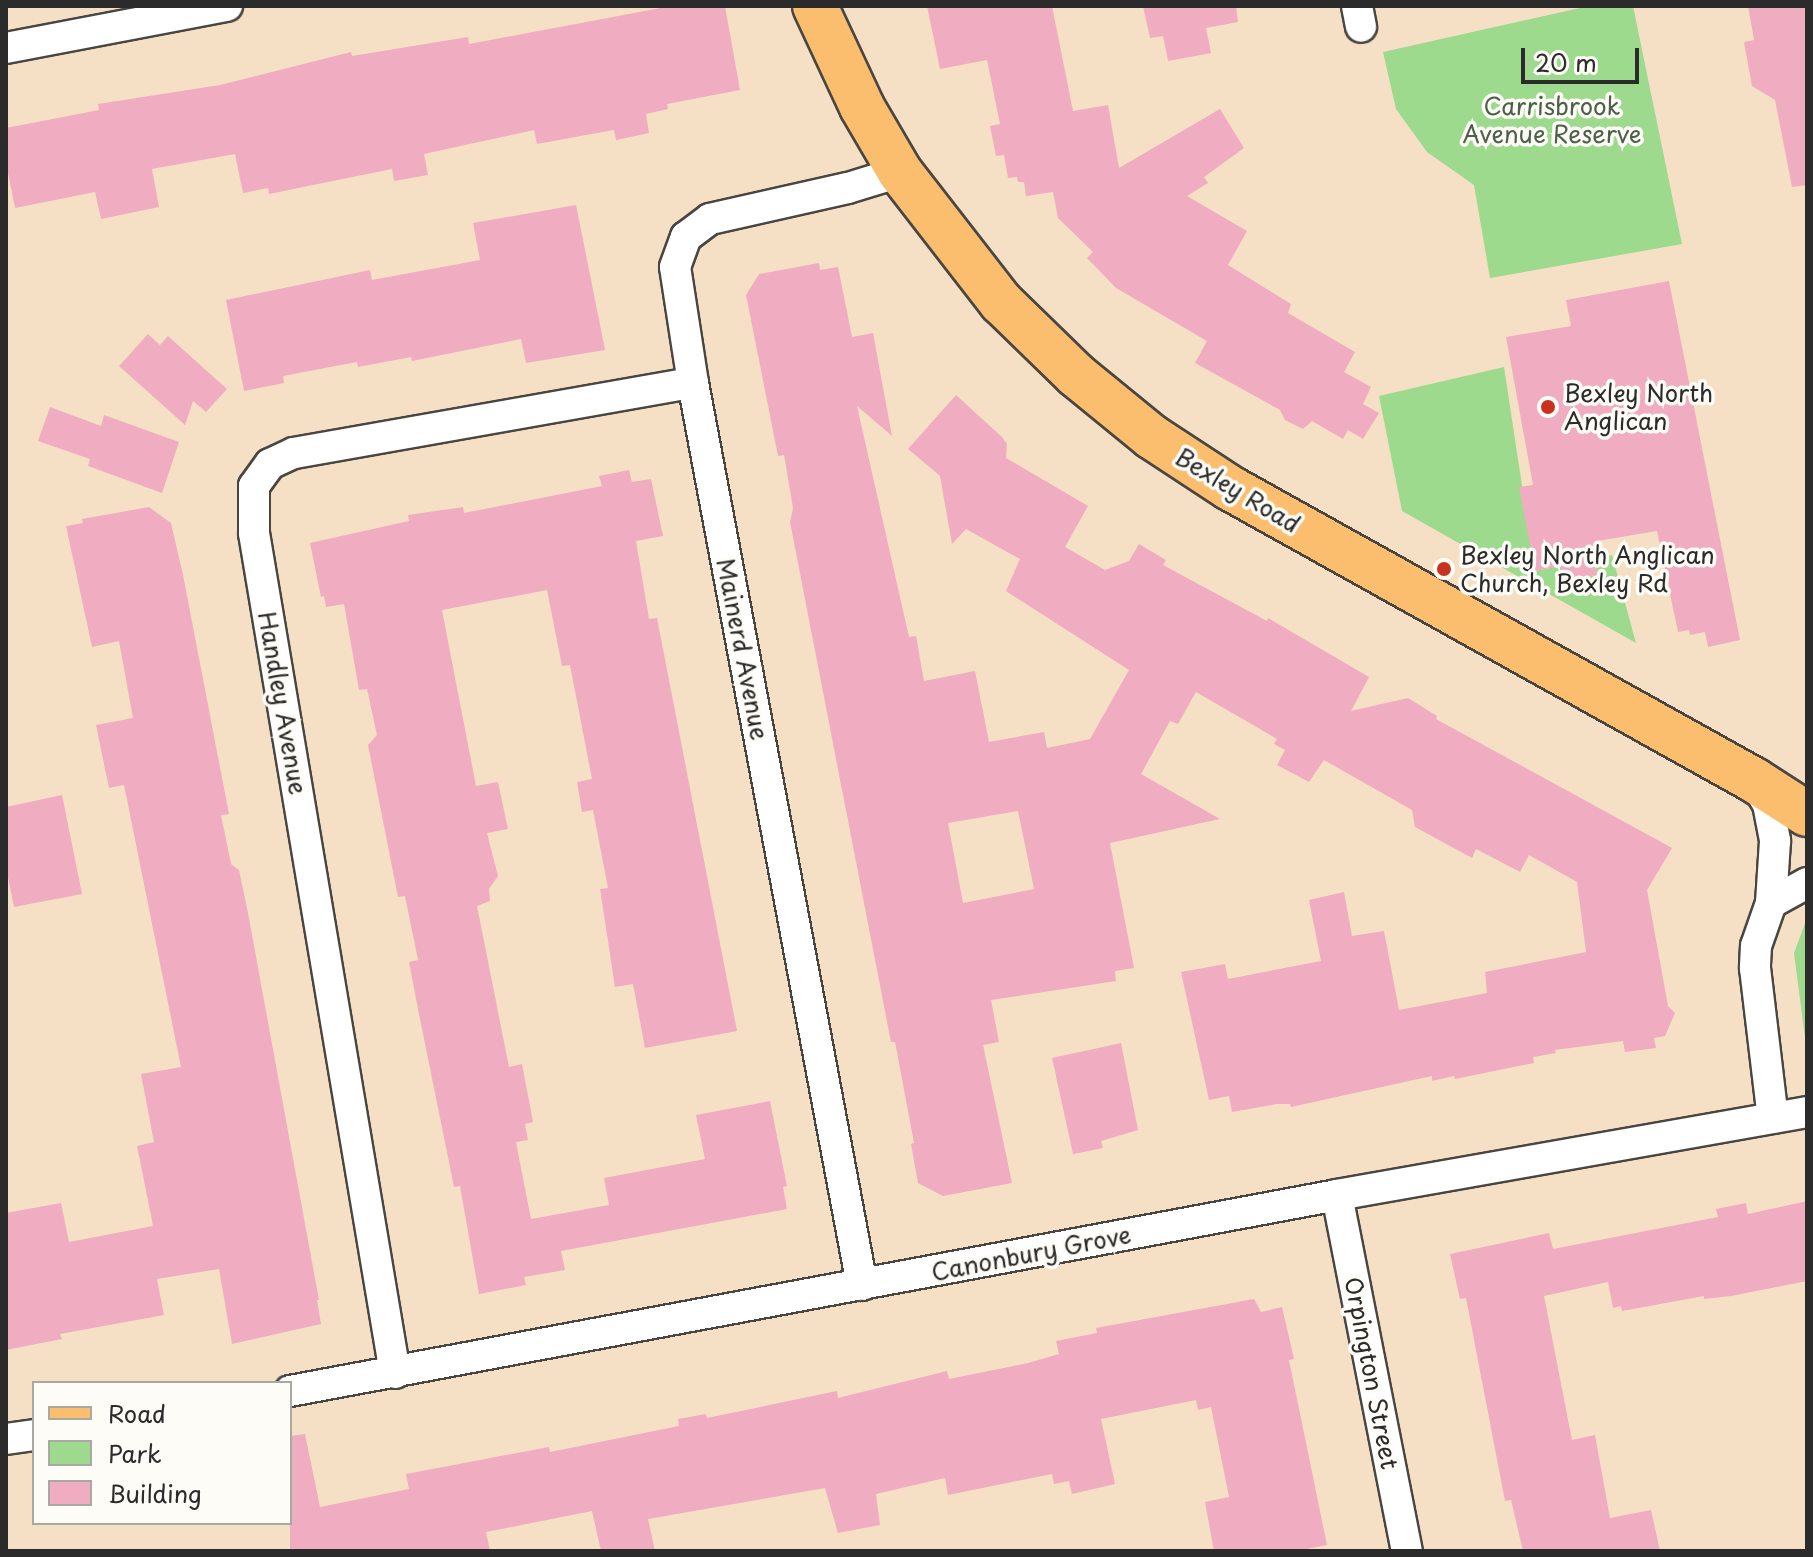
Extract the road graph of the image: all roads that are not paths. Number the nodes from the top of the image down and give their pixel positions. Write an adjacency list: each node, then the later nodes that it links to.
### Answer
1 (227, 6): 3 (street)
2 (815, 6): 4 (main road, Bexley Road)
3 (6, 48)
4 (900, 172): 5 (street, Mainerd Avenue); 6 (main road, Bexley Road)
5 (693, 383): 13 (street, Mainerd Avenue); 14 (street, Handley Avenue)
6 (1754, 780): 7 (main road, Bexley Road); 9 (street)
7 (1807, 814)
8 (1807, 883): 9 (street)
9 (1771, 903): 11 (street)
10 (1807, 1112): 11 (street, Canonbury Grove)
11 (1773, 1118): 12 (street, Canonbury Grove)
12 (1337, 1195): 13 (street, Canonbury Grove); 18 (street, Orpington Street)
13 (862, 1285): 14 (street, Canonbury Grove)
14 (395, 1373): 15 (street, Canonbury Grove)
15 (292, 1391)
16 (32, 1435): 17 (street)
17 (6, 1439)
18 (1407, 1551)

